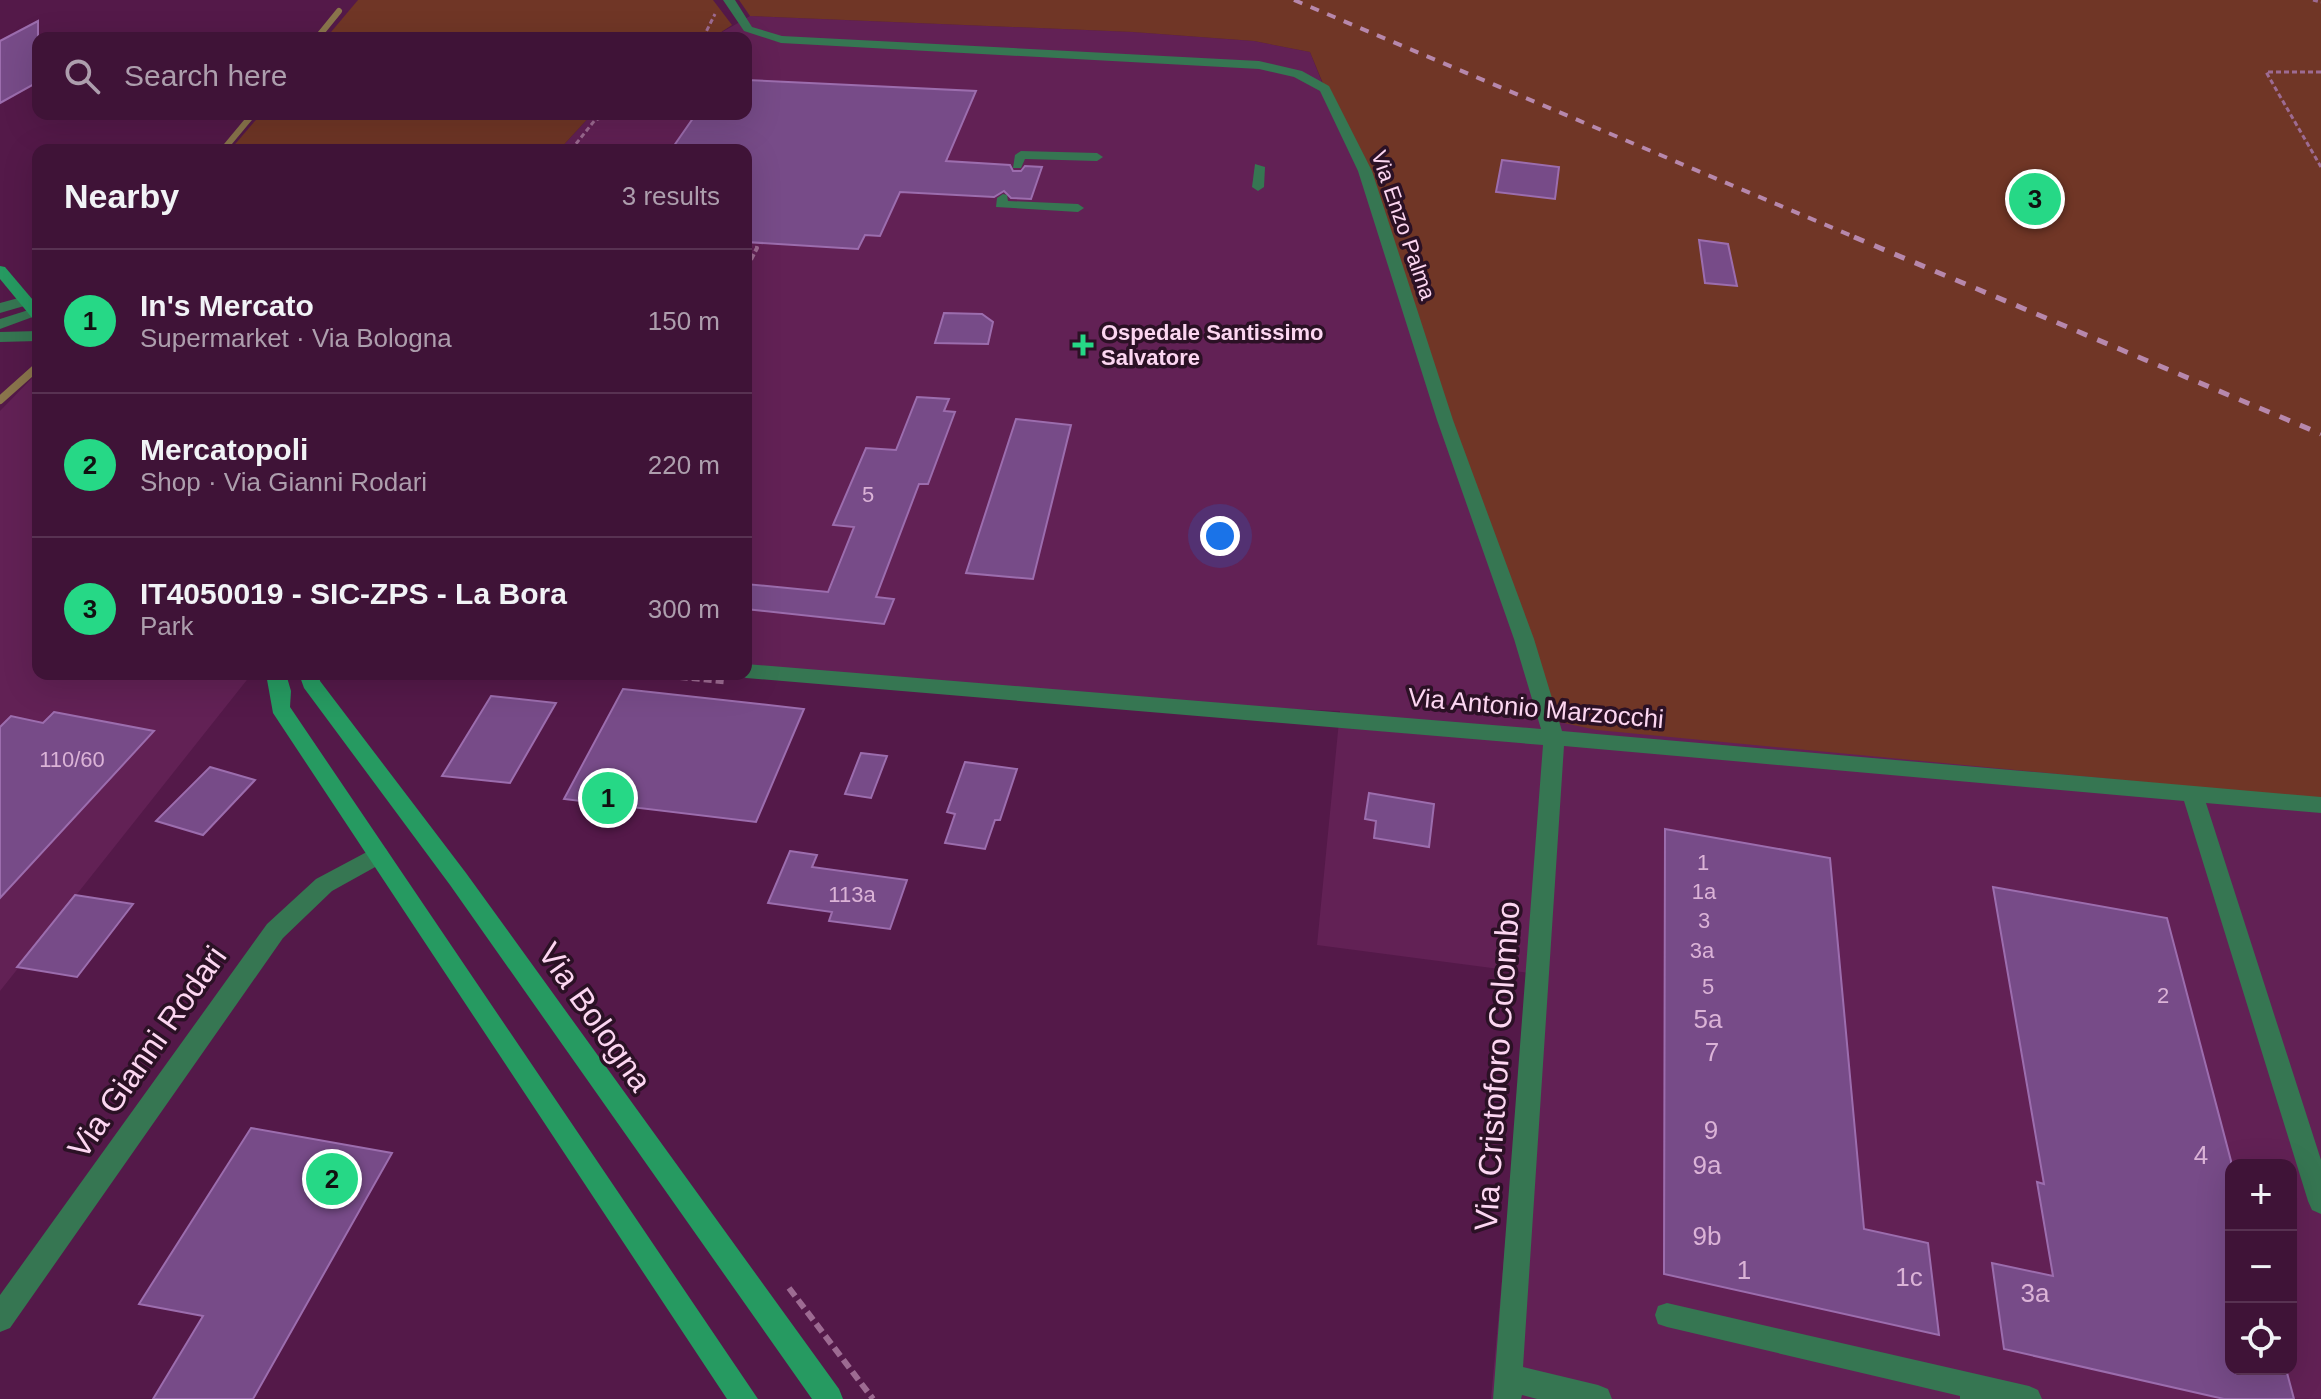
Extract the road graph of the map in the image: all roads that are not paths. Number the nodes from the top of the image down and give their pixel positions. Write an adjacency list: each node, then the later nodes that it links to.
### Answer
1 (725, 2): 19 (street, Via Enzo Palma)
2 (1097, 157): 3 (lane)
3 (1017, 165)
4 (1259, 167): 5 (lane)
5 (1258, 187)
6 (1003, 198): 7 (lane)
7 (1078, 208)
8 (0, 270): 10 (main road)
9 (0, 308): 11 (street)
10 (32, 308)
11 (32, 309)
12 (32, 309): 13 (street)
13 (0, 324)
14 (32, 336): 15 (street)
15 (0, 337)
16 (752, 671): 19 (street, Via Antonio Marzocchi)
17 (280, 680): 22 (main road)
18 (310, 680): 29 (main road, Via Bologna)
19 (1554, 738): 20 (street, Via Antonio Marzocchi); 26 (street, Via Cristoforo Colombo)
20 (2192, 793): 21 (street, Via Antonio Marzocchi); 23 (street)
21 (2321, 805)
22 (378, 855): 25 (street, Via Gianni Rodari); 28 (main road)
23 (2321, 1201)
24 (1667, 1315): 27 (lane)
25 (0, 1318)
26 (1508, 1389): 30 (street)
27 (1972, 1393): 31 (lane)
28 (744, 1399)
29 (829, 1399)
30 (1598, 1399)
31 (2029, 1399)

